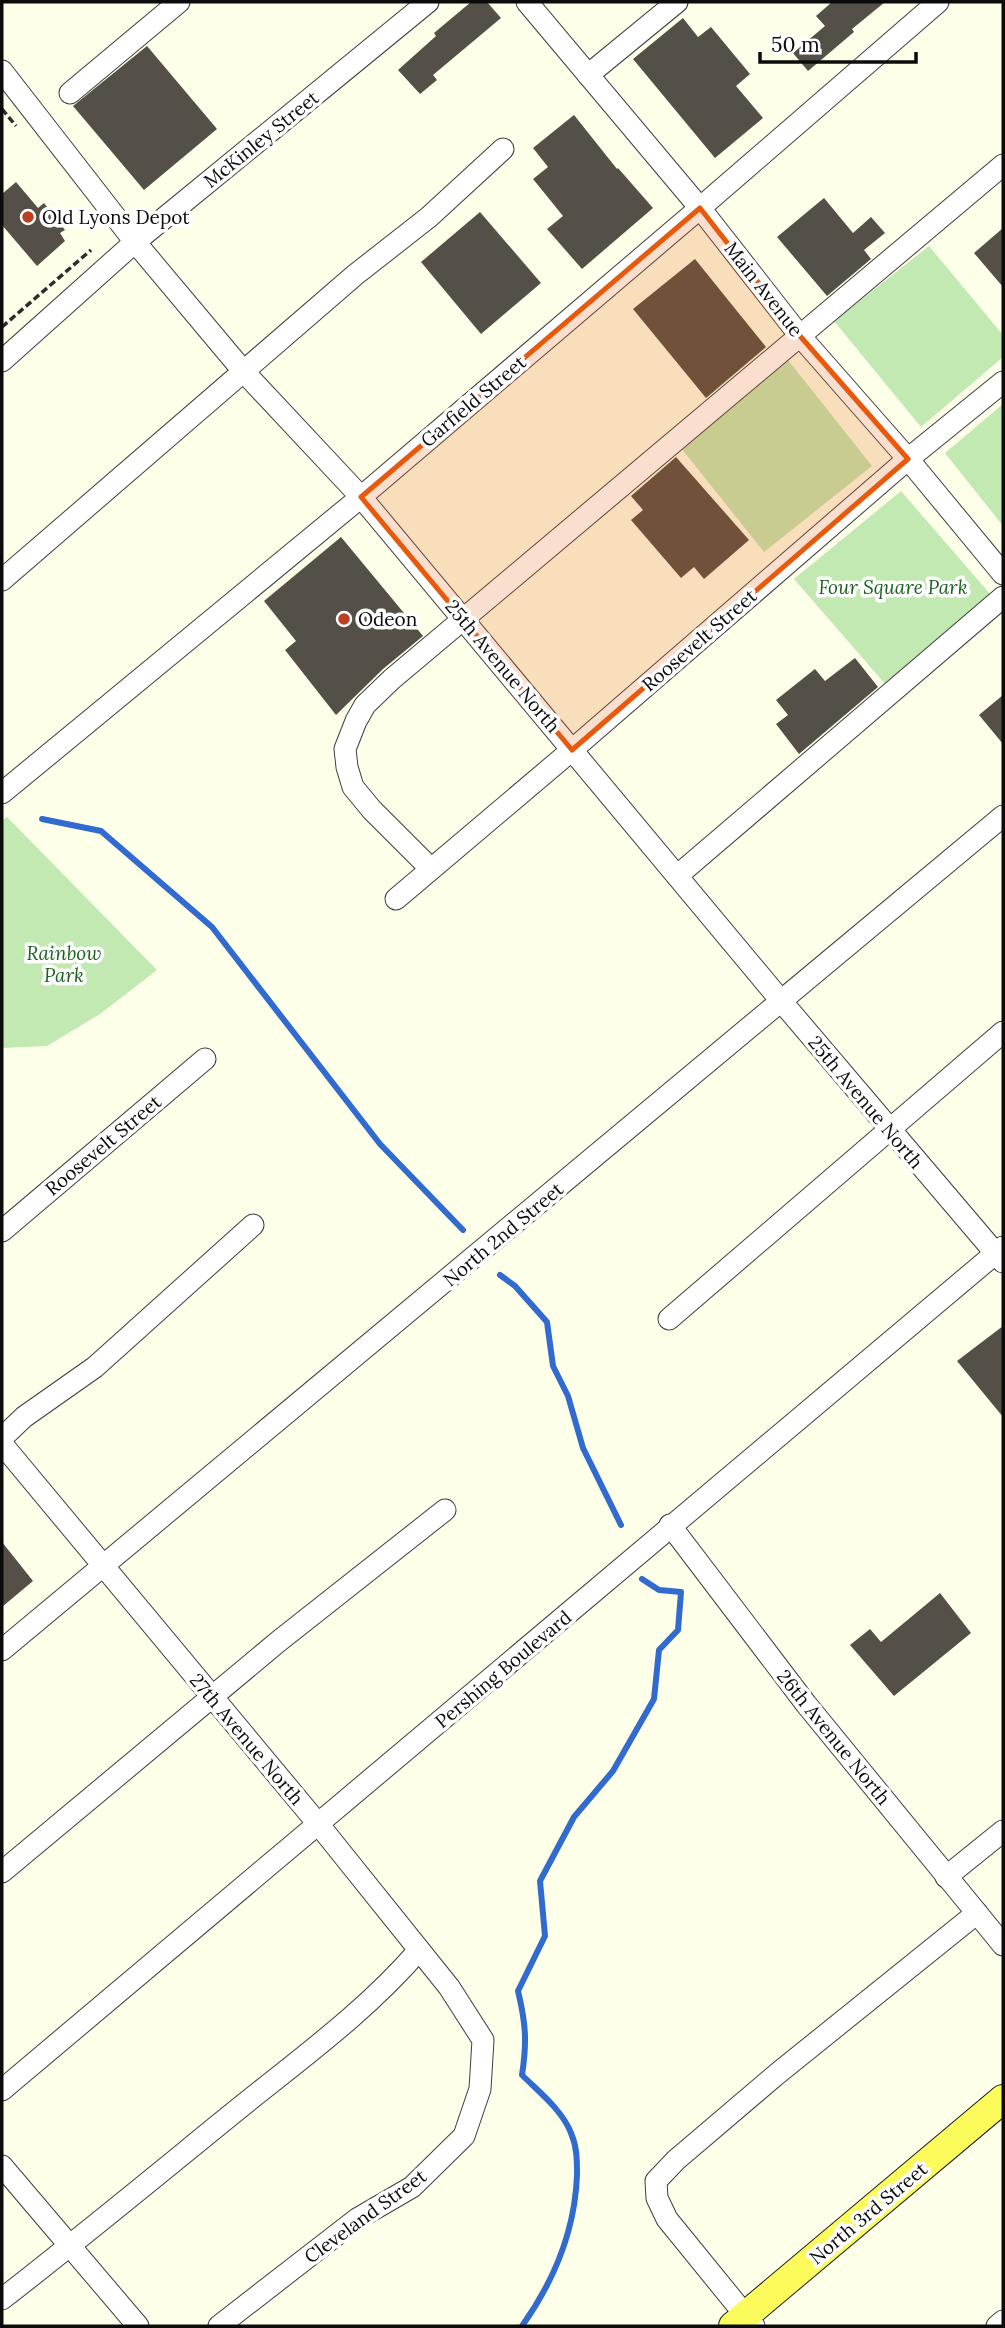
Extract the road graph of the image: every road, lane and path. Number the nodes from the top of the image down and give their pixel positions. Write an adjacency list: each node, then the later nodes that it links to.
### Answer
1 (179, 2): 8 (street)
2 (428, 2): 14 (street, McKinley Street)
3 (527, 2): 7 (street, Main Avenue)
4 (677, 2): 7 (street)
5 (938, 2): 13 (street, Garfield Street)
6 (2, 71): 14 (street, 25th Avenue North)
7 (588, 75): 13 (street, Main Avenue)
8 (70, 93)
9 (2, 109): 10 (path)
10 (23, 134)
11 (503, 149): 19 (street)
12 (1003, 165): 17 (street)
13 (700, 208): 17 (street, Main Avenue); 22 (street, Garfield Street)
14 (135, 242): 18 (street, McKinley Street); 19 (street, 25th Avenue North)
15 (94, 248): 16 (path)
16 (2, 327)
17 (800, 336): 21 (street, Main Avenue); 26 (street)
18 (2, 361)
19 (244, 372): 22 (street, 25th Avenue North); 24 (street)
20 (1003, 382): 21 (street, Roosevelt Street)
21 (908, 459): 23 (street, Main Avenue); 27 (street, Roosevelt Street)
22 (361, 497): 26 (street, 25th Avenue North); 28 (street, Garfield Street)
23 (1003, 574)
24 (2, 580)
25 (1003, 597): 31 (street)
26 (464, 620): 27 (street, 25th Avenue North); 30 (street)
27 (572, 750): 30 (street, Roosevelt Street); 31 (street, 25th Avenue North)
28 (2, 793)
29 (1003, 816): 33 (street, North 2nd Street)
30 (431, 869): 32 (street, Roosevelt Street)
31 (677, 876): 33 (street, 25th Avenue North)
32 (396, 899)
33 (782, 1002): 36 (street, 25th Avenue North); 45 (street, North 2nd Street)
34 (1003, 1032): 36 (street)
35 (205, 1059): 38 (street, Roosevelt Street)
36 (889, 1129): 39 (street, 25th Avenue North); 40 (street)
37 (253, 1226): 41 (street)
38 (2, 1231)
39 (1001, 1254): 44 (street, Pershing Boulevard)
40 (669, 1319)
41 (2, 1438)
42 (2, 1444): 45 (street, 27th Avenue North)
43 (444, 1510): 47 (street)
44 (670, 1525): 48 (street, Pershing Boulevard); 51 (street, 26th Avenue North)
45 (104, 1565): 46 (street, North 2nd Street); 47 (street, 27th Avenue North)
46 (2, 1650)
47 (212, 1697): 48 (street, 27th Avenue North); 50 (street)
48 (318, 1825): 54 (street, 27th Avenue North); 56 (street, Pershing Boulevard)
49 (1003, 1830): 51 (street)
50 (2, 1872)
51 (946, 1877): 52 (street, 26th Avenue North)
52 (977, 1913): 53 (street, 26th Avenue North); 62 (street)
53 (1003, 1945)
54 (419, 1950): 55 (street, 27th Avenue North); 59 (street)
55 (483, 2040): 64 (street, Cleveland Street)
56 (2, 2090)
57 (1003, 2099): 62 (main road, North 3rd Street)
58 (2, 2166): 59 (street)
59 (71, 2247): 60 (street); 63 (street)
60 (2, 2299)
61 (1003, 2321): 65 (street)
62 (744, 2323)
63 (138, 2326)
64 (219, 2326)
65 (997, 2326)

